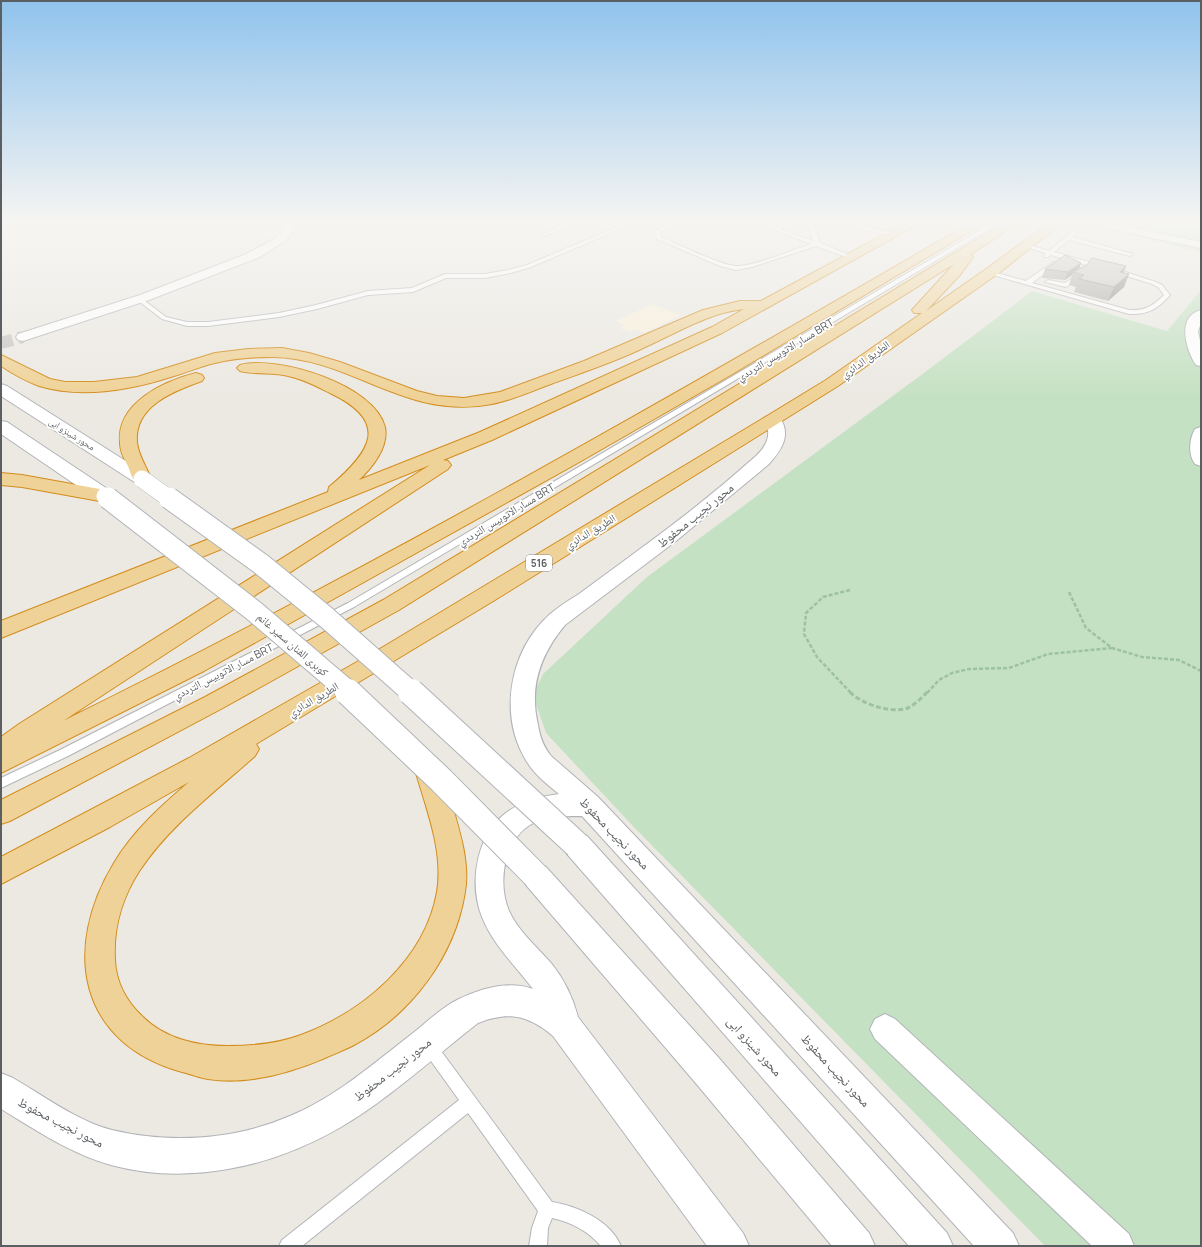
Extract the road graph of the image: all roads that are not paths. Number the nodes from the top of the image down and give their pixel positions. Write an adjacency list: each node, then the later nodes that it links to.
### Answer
1 (193, 280): 15 (street)
2 (435, 280): 15 (lane)
3 (809, 280): 16 (highway)
4 (881, 280): 35 (highway)
5 (900, 280): 37 (lane, مسار الاتوبيس الترددي BRT)
6 (919, 280): 39 (highway, 516)
7 (947, 280): 18 (highway, 516)
8 (978, 280): 18 (highway, الطريق الدائري / 516)
9 (1019, 280): 14 (lane)
10 (1033, 280): 14 (lane)
11 (1040, 280): 12 (lane)
12 (1071, 280)
13 (1146, 280): 14 (lane)
14 (1028, 283)
15 (139, 299): 19 (street)
16 (766, 304): 20 (highway); 26 (highway)
17 (1201, 314): 21 (street)
18 (898, 336): 23 (highway, الطريق الدائري / 516)
19 (23, 337)
20 (1, 360)
21 (1201, 362)
22 (1, 389): 29 (main road, محور شينزو ابى)
23 (773, 420): 33 (highway, الطريق الدائري / 516); 38 (main road, محور نجيب محفوظ)
24 (1, 426): 30 (main road)
25 (1201, 432): 27 (street)
26 (486, 436): 31 (highway); 34 (highway)
27 (1201, 461)
28 (1, 479): 30 (highway)
29 (142, 479): 31 (highway); 52 (main road, محور شينزو ابى, bridge)
30 (105, 496): 36 (main road, كوبرى الفنان سمير غانم, bridge)
31 (322, 503): 32 (highway)
32 (1, 630)
33 (276, 722): 36 (highway); 40 (highway, الطريق الدائري / 516)
34 (1, 751)
35 (1, 763)
36 (427, 766): 51 (main road, كوبرى الفنان سمير غانم, bridge)
37 (1, 783)
38 (589, 805): 41 (main road); 53 (main road, محور نجيب محفوظ)
39 (1, 813)
40 (1, 871)
41 (564, 1025): 43 (main road, محور نجيب محفوظ); 50 (main road, محور نجيب محفوظ)
42 (885, 1029): 54 (street)
43 (426, 1042): 44 (main road, محور نجيب محفوظ); 45 (lane)
44 (1, 1090)
45 (469, 1102): 46 (lane); 47 (lane)
46 (546, 1209): 48 (lane); 49 (lane)
47 (288, 1246)
48 (538, 1246)
49 (612, 1246)
50 (730, 1246)
51 (856, 1246)
52 (934, 1246)
53 (1000, 1246)
54 (1117, 1246)

